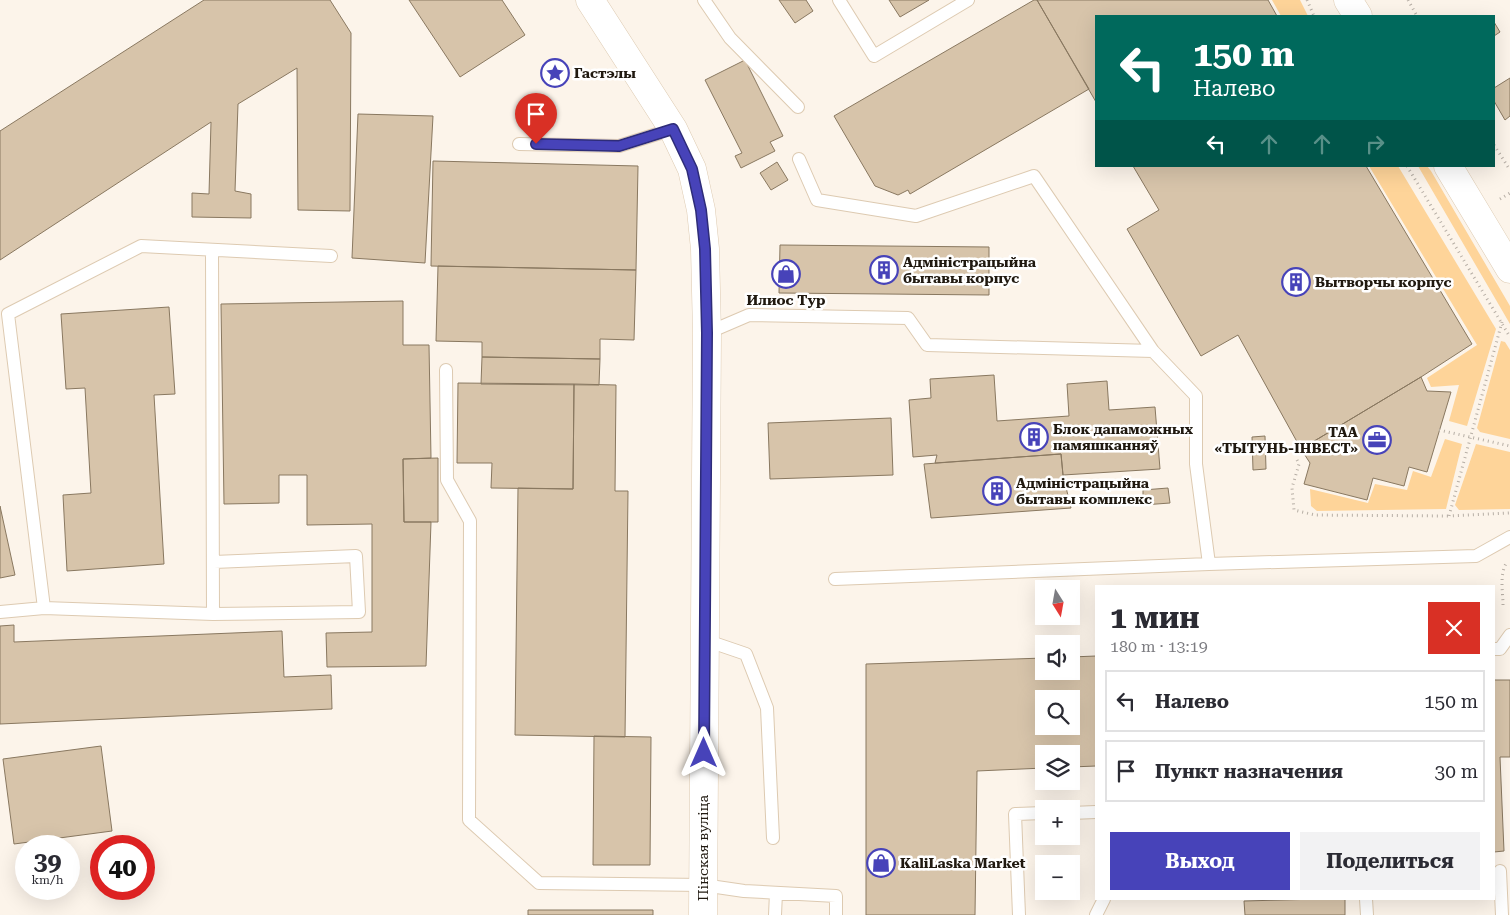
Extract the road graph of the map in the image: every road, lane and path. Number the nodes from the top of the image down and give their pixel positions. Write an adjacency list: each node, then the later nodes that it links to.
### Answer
1 (590, 0): 12 (street, Пінская вуліца)
2 (704, 0): 11 (lane)
3 (839, 0): 4 (lane)
4 (968, 0)
5 (1307, 0): 8 (path)
6 (1348, 0): 9 (street)
7 (1408, 0): 10 (path)
8 (1314, 15)
9 (1357, 15)
10 (1416, 15)
11 (798, 107)
12 (673, 129): 13 (lane); 23 (street, Пінская вуліца)
13 (519, 144)
14 (1495, 147): 18 (path)
15 (799, 159): 25 (lane)
16 (1407, 167): 22 (path)
17 (1449, 167): 21 (street)
18 (1510, 170)
19 (212, 250): 20 (lane); 35 (lane); 39 (lane)
20 (331, 256)
21 (1510, 269)
22 (1502, 322): 24 (path); 28 (path)
23 (707, 333): 25 (lane); 43 (street, Пінская вуліца)
24 (1510, 337)
25 (1154, 350): 36 (lane)
26 (446, 370): 50 (lane)
27 (1440, 430): 28 (path)
28 (1470, 437): 29 (path); 32 (path)
29 (1510, 446)
30 (1297, 460): 32 (path)
31 (1510, 513): 32 (path)
32 (1449, 516)
33 (1510, 537): 36 (lane)
34 (1510, 558): 38 (path)
35 (214, 562): 41 (lane); 41 (lane)
36 (1209, 564): 37 (lane)
37 (835, 579)
38 (1503, 605)
39 (44, 608): 40 (lane); 41 (lane)
40 (0, 612)
41 (213, 614)
42 (1510, 636): 44 (lane)
43 (705, 640): 48 (lane); 50 (street, Пінская вуліца)
44 (1495, 649)
45 (1095, 812): 47 (lane)
46 (1035, 813): 57 (lane)
47 (1080, 813)
48 (773, 838)
49 (1501, 869): 60 (lane)
50 (703, 885): 51 (lane); 54 (street, Пінская вуліца)
51 (776, 893): 55 (lane); 56 (lane)
52 (1104, 900): 58 (lane)
53 (1366, 900): 59 (lane)
54 (703, 915)
55 (775, 915)
56 (836, 915)
57 (1019, 915)
58 (1096, 915)
59 (1367, 915)
60 (1502, 915)

